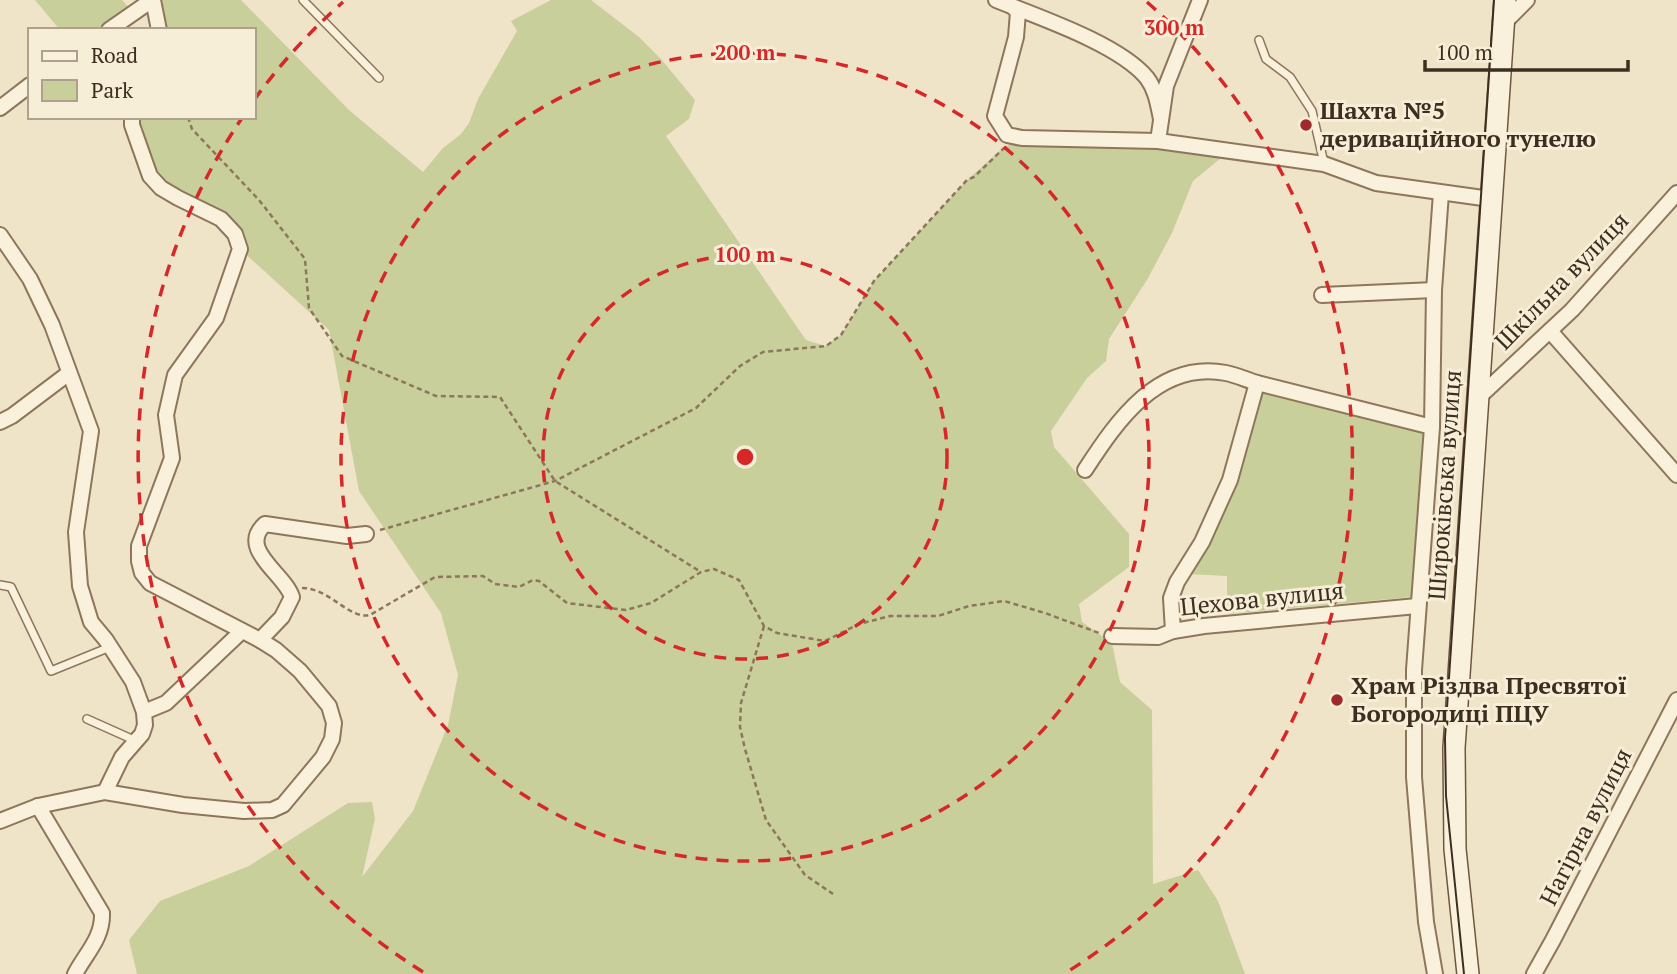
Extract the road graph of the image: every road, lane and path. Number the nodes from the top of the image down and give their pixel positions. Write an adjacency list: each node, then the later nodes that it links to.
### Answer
1 (152, 0): 10 (street); 11 (street)
2 (303, 0): 13 (lane)
3 (996, 0): 7 (street)
4 (1200, 0): 18 (street)
5 (1505, 0): 9 (main road, Широківська вулиця)
6 (1527, 0): 9 (street)
7 (1012, 6): 8 (street); 19 (street)
8 (1028, 7): 18 (street)
9 (1503, 24): 24 (main road, Широківська вулиця)
10 (112, 28)
11 (159, 28)
12 (1259, 40): 21 (lane)
13 (379, 78)
14 (28, 87): 15 (street)
15 (0, 108)
16 (132, 119): 43 (street)
17 (189, 119): 36 (path)
18 (1161, 119): 20 (street)
19 (1021, 138): 20 (street); 36 (path)
20 (1158, 141): 21 (street)
21 (1324, 164): 22 (street)
22 (1441, 193): 24 (street); 26 (street)
23 (1677, 193): 28 (street, Шкільна вулиця)
24 (1490, 199): 31 (main road, Широківська вулиця)
25 (0, 235): 29 (street)
26 (1434, 290): 27 (street); 33 (street)
27 (1322, 295)
28 (1550, 331): 31 (street, Шкільна вулиця); 35 (street)
29 (69, 373): 32 (street); 47 (street)
30 (1257, 383): 33 (street); 34 (street); 44 (street)
31 (1478, 398): 58 (main road, Широківська вулиця)
32 (0, 422)
33 (1432, 427): 41 (street)
34 (1085, 470)
35 (1677, 475)
36 (555, 481): 37 (path); 38 (path)
37 (366, 534): 40 (street)
38 (701, 572): 40 (path); 42 (path)
39 (0, 585): 47 (lane)
40 (289, 589): 46 (street)
41 (1417, 606): 44 (street, Цехова вулиця); 57 (street)
42 (764, 626): 45 (path); 55 (path)
43 (242, 631): 46 (street); 49 (street)
44 (1173, 631): 45 (street, Цехова вулиця)
45 (1112, 636)
46 (260, 640): 52 (street)
47 (111, 647): 49 (street)
48 (1677, 700): 59 (street, Нагірна вулиця)
49 (144, 712): 51 (street)
50 (87, 719): 51 (lane)
51 (134, 740): 52 (street)
52 (105, 792): 53 (street)
53 (38, 806): 54 (street); 56 (street)
54 (0, 821)
55 (833, 894)
56 (75, 974)
57 (1435, 974)
58 (1468, 974)
59 (1534, 974)

